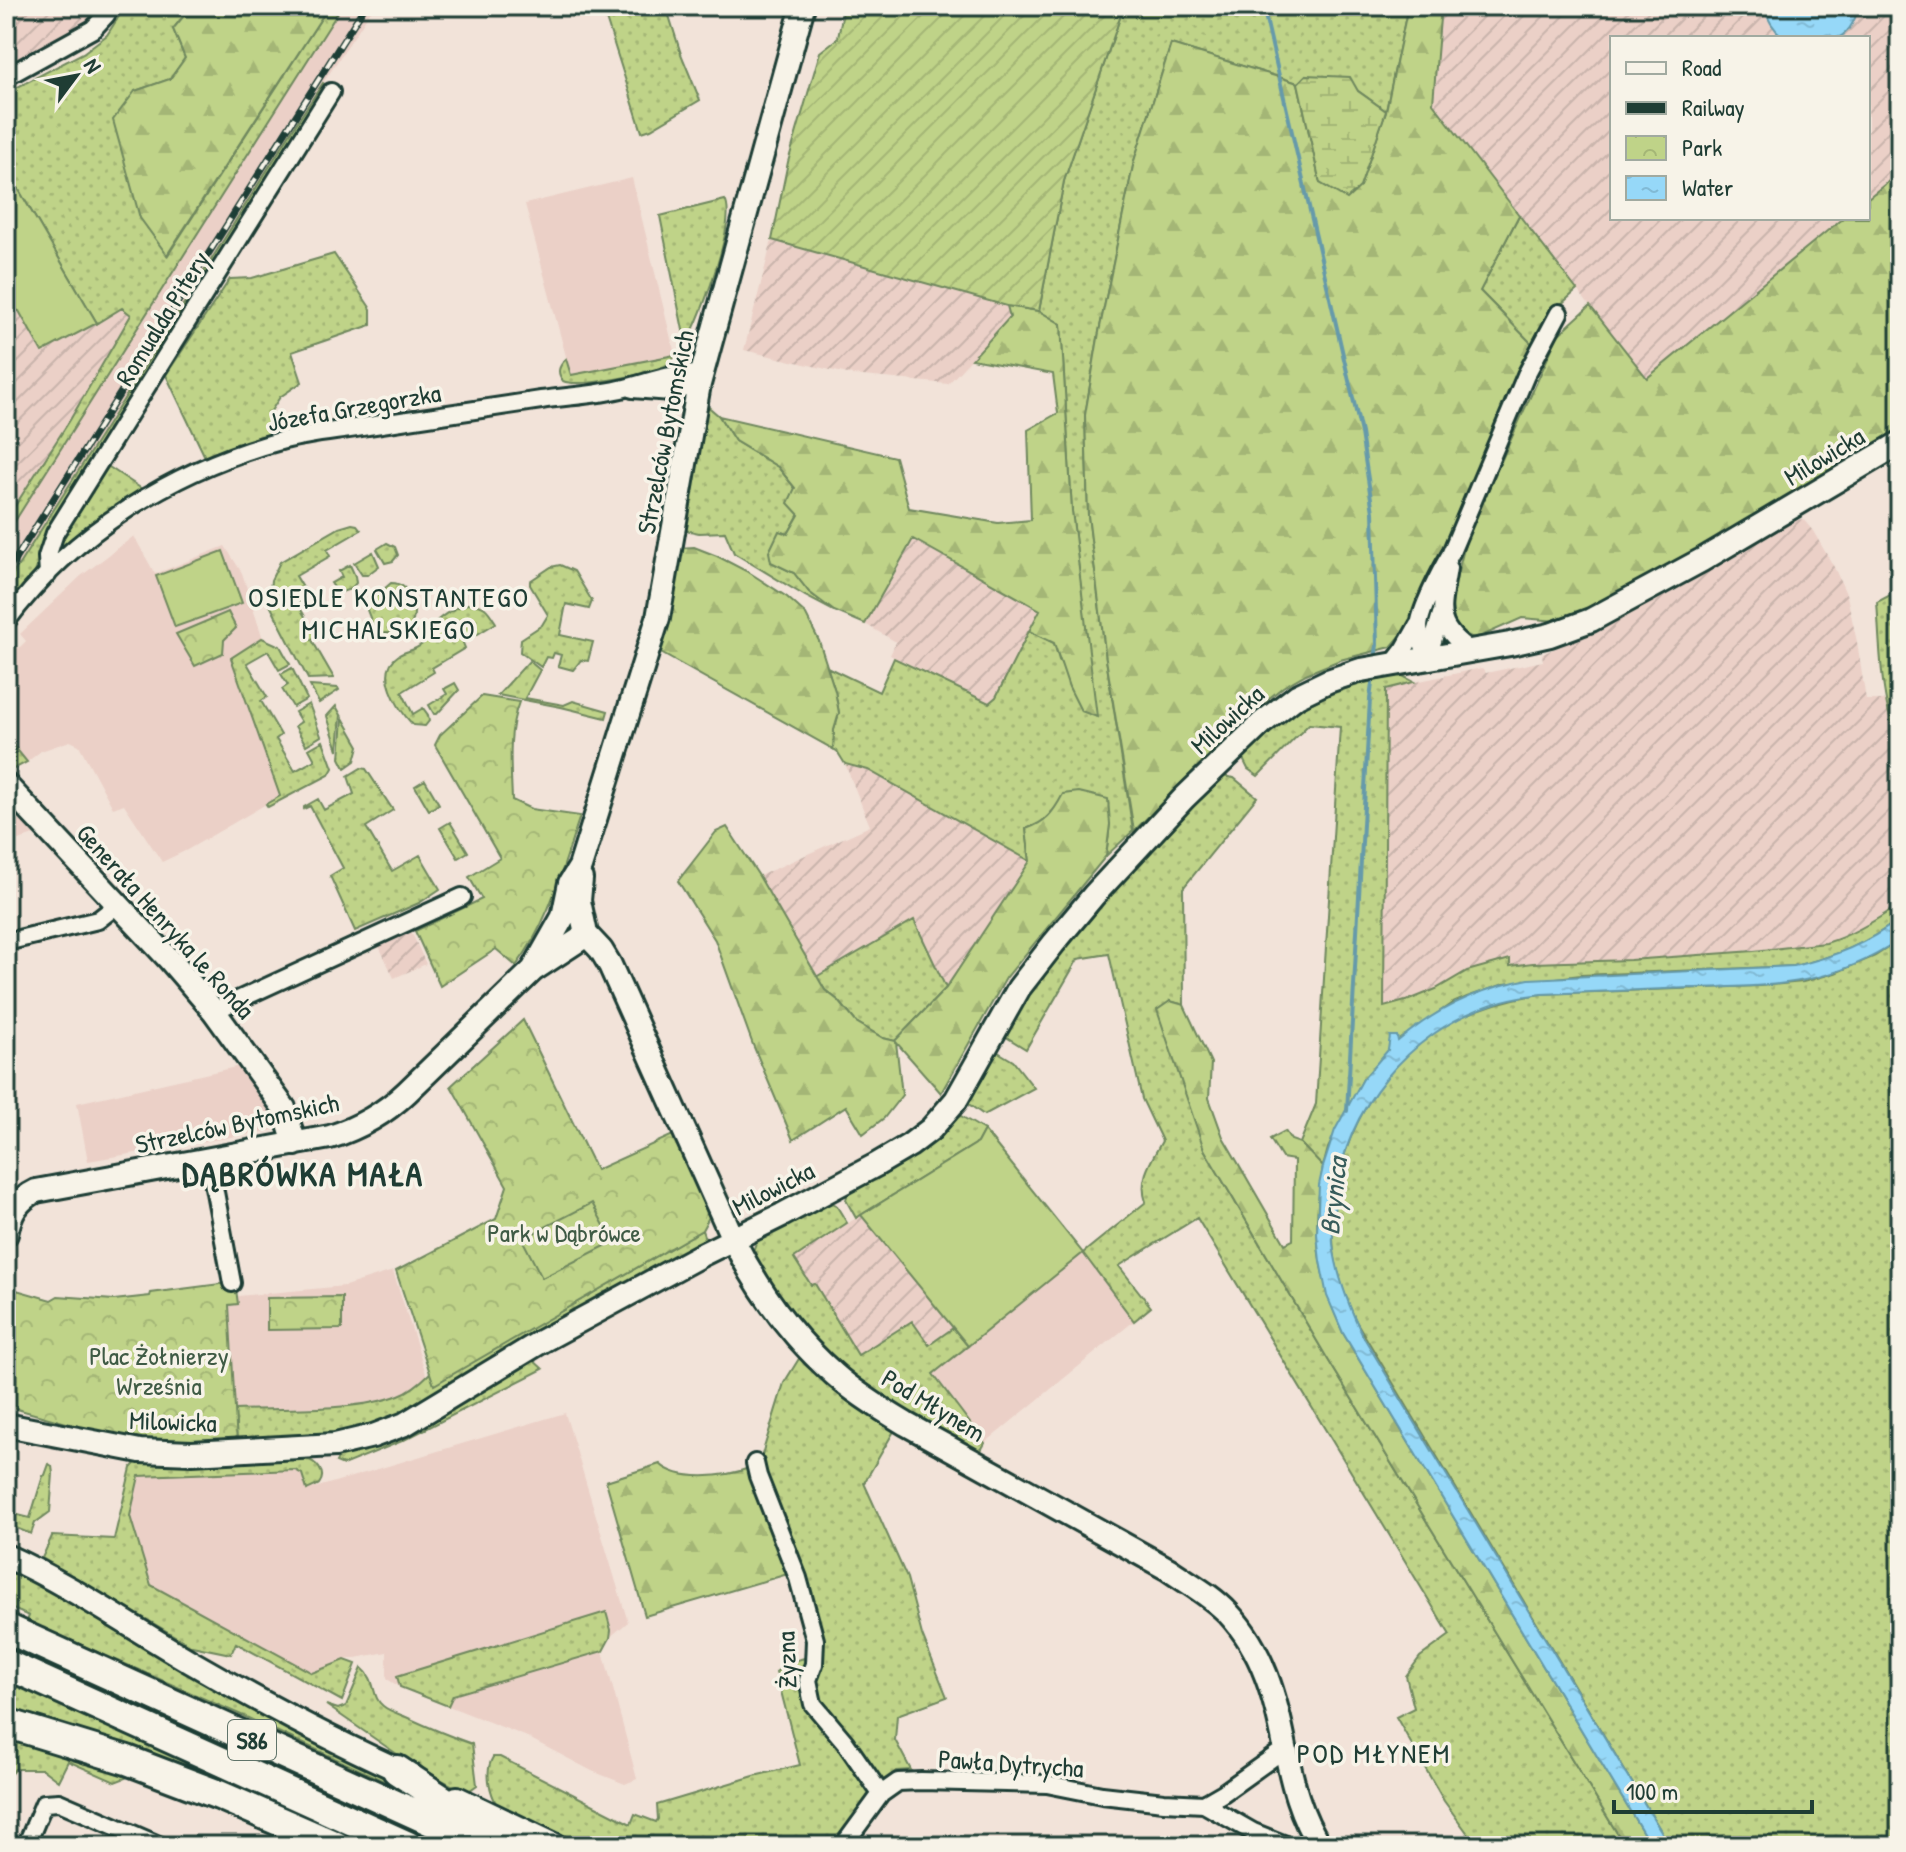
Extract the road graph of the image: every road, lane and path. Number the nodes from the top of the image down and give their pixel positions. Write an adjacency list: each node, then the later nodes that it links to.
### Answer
1 (111, 6): 3 (street)
2 (803, 6): 6 (street, Strzelców Bytomskich)
3 (6, 77)
4 (331, 92): 12 (street, Romualda Pitery)
5 (1559, 313): 11 (street)
6 (700, 380): 7 (street, Józefa Grzegorzka); 8 (street, Józefa Grzegorzka); 9 (street, Strzelców Bytomskich)
7 (624, 389): 8 (street, Józefa Grzegorzka); 12 (street, Józefa Grzegorzka)
8 (671, 392): 9 (street)
9 (693, 409): 22 (street, Strzelców Bytomskich)
10 (1900, 443): 16 (street, Milowicka)
11 (1450, 555): 13 (street); 15 (street)
12 (48, 574): 14 (street, Józefa Grzegorzka)
13 (1441, 614): 16 (street); 17 (street)
14 (6, 622)
15 (1419, 624): 17 (street); 18 (street)
16 (1471, 651): 17 (street, Milowicka)
17 (1428, 658): 18 (street, Milowicka)
18 (1390, 665): 28 (street, Milowicka)
19 (6, 785): 21 (street, Generała Henryka le Ronda)
20 (462, 897): 24 (street)
21 (117, 905): 23 (street); 24 (street, Generała Henryka le Ronda)
22 (572, 928): 25 (street, Strzelców Bytomskich); 28 (street, Pod Młynem)
23 (6, 942)
24 (214, 1011): 25 (street, Generała Henryka le Ronda)
25 (295, 1144): 26 (street, Strzelców Bytomskich)
26 (209, 1160): 27 (street, Strzelców Bytomskich); 29 (street)
27 (7, 1228)
28 (733, 1239): 30 (street, Milowicka); 38 (street, Pod Młynem)
29 (232, 1283)
30 (6, 1425)
31 (755, 1463): 40 (street, Żyzna)
32 (6, 1556): 39 (street)
33 (12, 1631): 46 (highway, S86)
34 (7, 1664): 45 (highway, S86)
35 (6, 1723): 36 (highway)
36 (38, 1732): 37 (highway); 44 (highway)
37 (6, 1738)
38 (1286, 1748): 41 (street); 51 (street, Pod Młynem)
39 (397, 1770): 47 (highway); 48 (street)
40 (881, 1794): 41 (street, Pawła Dytrycha); 49 (street)
41 (1204, 1804): 50 (street, Pawła Dytrycha)
42 (26, 1846): 43 (street)
43 (161, 1846)
44 (336, 1846)
45 (408, 1846)
46 (486, 1846)
47 (513, 1846)
48 (557, 1846)
49 (843, 1846)
50 (1288, 1846)
51 (1318, 1846)

